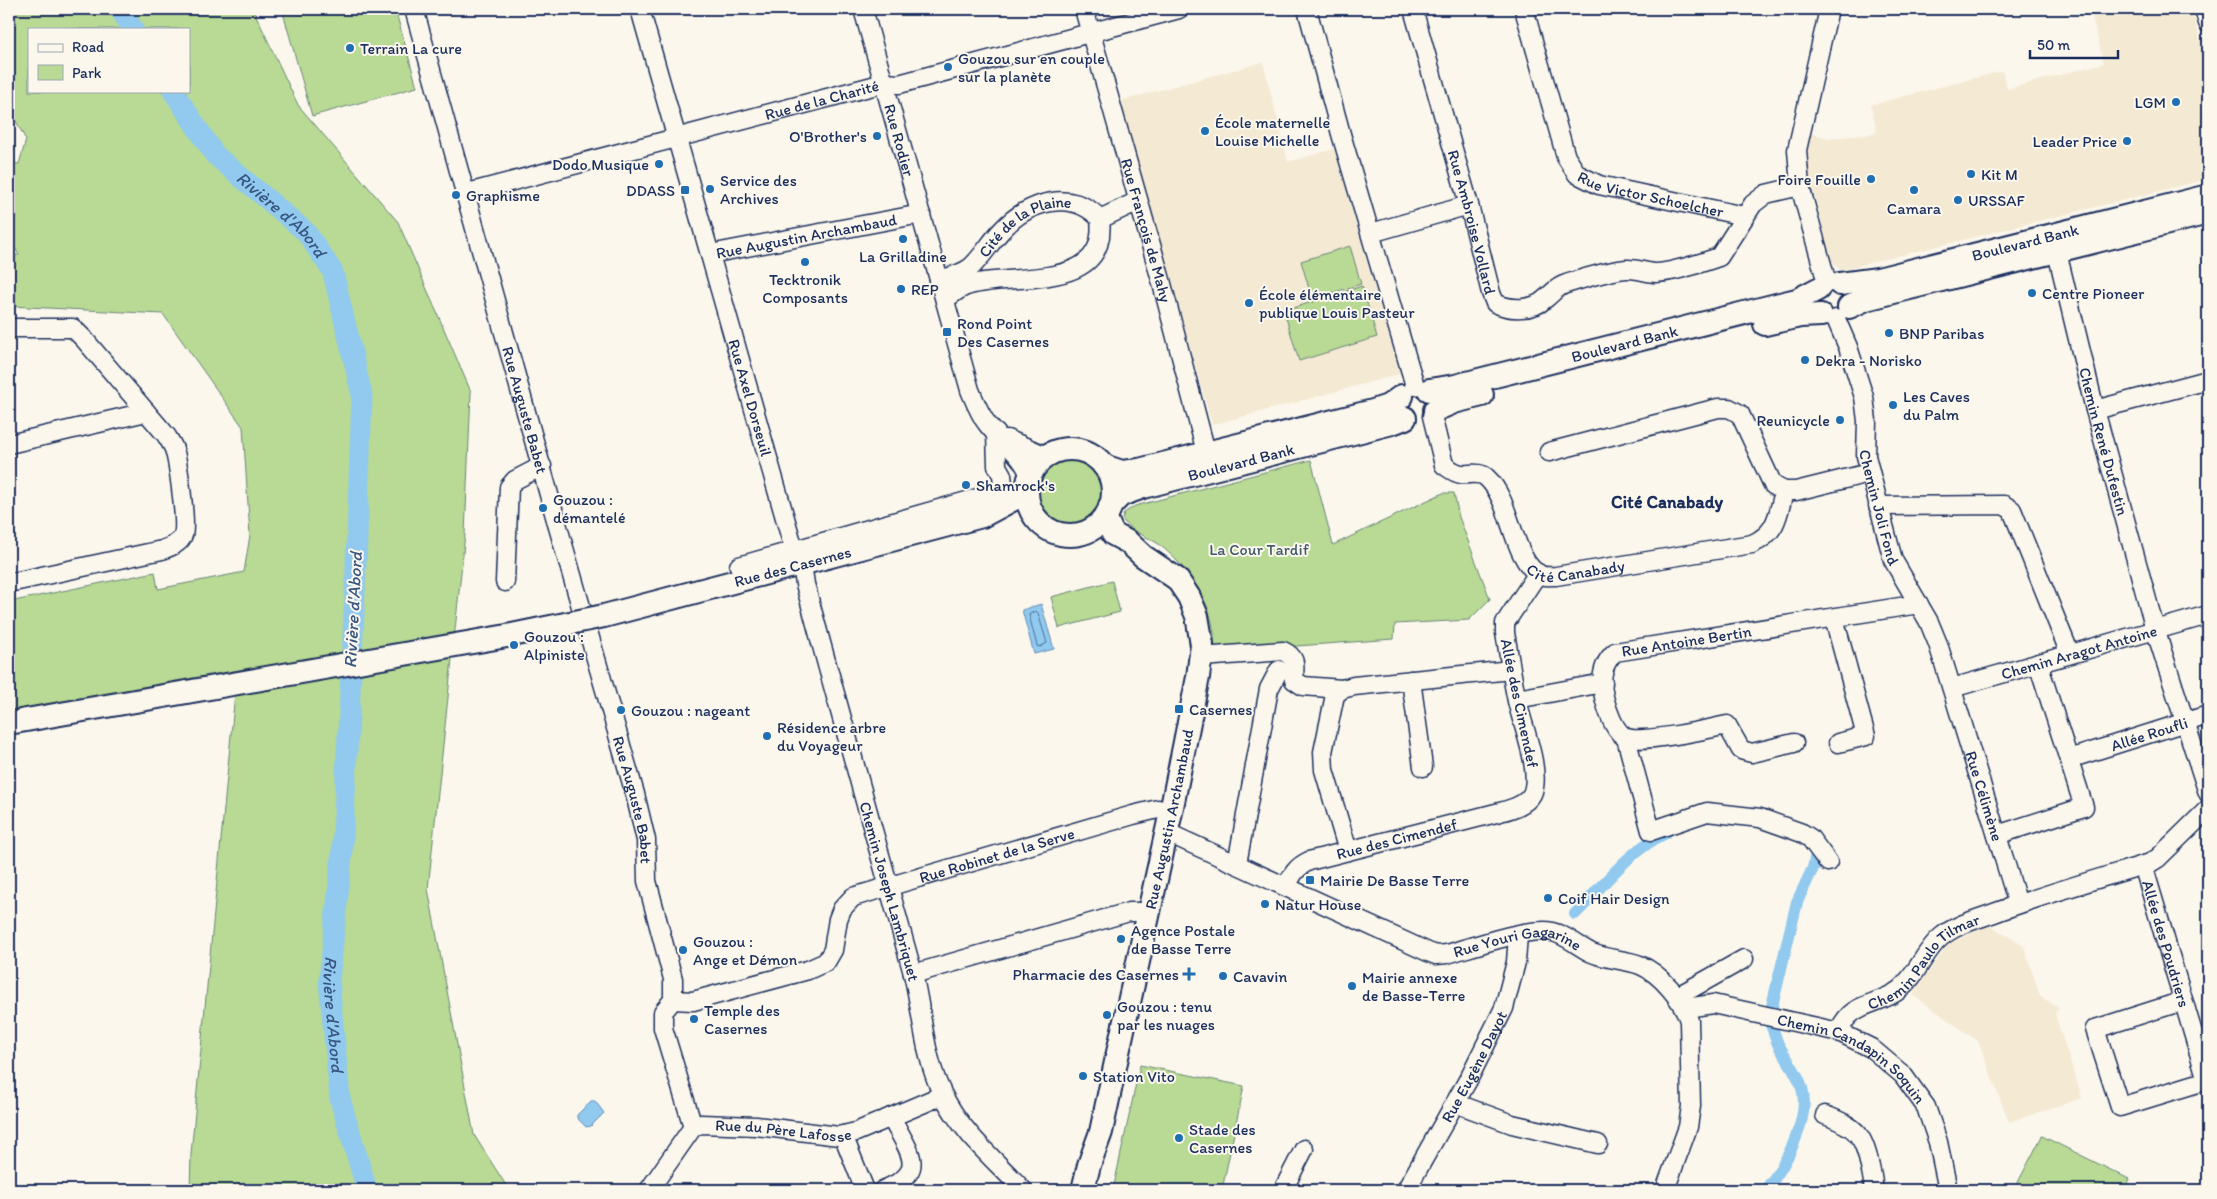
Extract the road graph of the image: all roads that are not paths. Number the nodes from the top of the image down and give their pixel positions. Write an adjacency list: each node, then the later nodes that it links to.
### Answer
1 (414, 9): 16 (street, Rue Auguste Babet)
2 (640, 9): 14 (street, Rue Augustin Archambaud)
3 (863, 9): 13 (street, Rue Rodier)
4 (1084, 9): 12 (street, Rue François de Mahy)
5 (1179, 9): 12 (street, Rue de la Charité)
6 (1307, 9): 24 (street)
7 (1413, 9): 19 (street, Rue Ambroise Vollard)
8 (1524, 9): 22 (street, Rue Victor Schoelcher)
9 (1829, 9): 15 (street)
10 (2204, 9): 11 (street)
11 (2208, 23)
12 (1091, 34): 13 (street, Rue de la Charité); 18 (street, Rue François de Mahy)
13 (884, 83): 14 (street, Rue de la Charité); 21 (street, Rue Rodier)
14 (676, 137): 16 (street, Rue de la Charité); 26 (street, Rue Augustin Archambaud)
15 (1800, 186): 22 (street, Rue Victor Schoelcher); 30 (street)
16 (464, 194): 43 (street, Rue Auguste Babet)
17 (2208, 196): 30 (main road, Boulevard Bank)
18 (1138, 201): 23 (street); 40 (street, Rue François de Mahy)
19 (1469, 205): 22 (street, Rue Ambroise Vollard); 24 (street)
20 (2208, 213): 25 (main road, Boulevard Bank)
21 (922, 214): 26 (street, Rue Augustin Archambaud); 28 (street)
22 (1744, 216)
23 (1100, 218): 27 (street, Cité de la Plaine); 29 (street, Cité de la Plaine)
24 (1371, 233): 35 (street)
25 (2057, 252): 32 (main road, Boulevard Bank); 36 (street, Chemin René Dufestin)
26 (710, 254): 53 (street, Rue Axel Dorseuil)
27 (980, 257): 28 (street, Cité de la Plaine); 29 (street)
28 (939, 280): 31 (street)
29 (987, 283): 31 (street, Cité de la Plaine)
30 (1828, 285): 32 (main road); 32 (main road); 35 (main road, Boulevard Bank)
31 (945, 300): 38 (street)
32 (1835, 313): 35 (main road, Boulevard Bank); 45 (street, Chemin Joli Fond)
33 (9, 328): 37 (street)
34 (2208, 380): 36 (street)
35 (1420, 403): 40 (main road, Boulevard Bank); 49 (main road, Boulevard Bank); 57 (street, Cité Canabady)
36 (2095, 410): 63 (street, Chemin René Dufestin)
37 (146, 412): 39 (street); 59 (street)
38 (996, 433): 42 (street); 46 (street); 56 (street)
39 (9, 444)
40 (1206, 452): 44 (main road, Boulevard Bank)
41 (1549, 452): 47 (street)
42 (1046, 456): 44 (main road); 46 (main road)
43 (542, 466): 58 (street); 98 (street, Rue Auguste Babet)
44 (1104, 466): 49 (main road)
45 (1869, 473): 47 (street); 48 (street, Chemin Joli Fond)
46 (1028, 484): 50 (main road); 51 (main road)
47 (1784, 491): 57 (street, Cité Canabady)
48 (1878, 506): 60 (street, Chemin Joli Fond); 64 (street)
49 (1108, 511): 52 (main road); 54 (main road, Rue Augustin Archambaud)
50 (982, 516): 51 (main road); 55 (main road, Rue des Casernes)
51 (1043, 526): 52 (main road)
52 (1074, 535): 54 (main road, Rue Augustin Archambaud)
53 (791, 539)
54 (1143, 556): 65 (main road, Rue Augustin Archambaud)
55 (802, 565): 76 (main road, Rue des Casernes, bridge); 91 (street, Chemin Joseph Lambriquet)
56 (739, 566)
57 (1538, 573): 68 (street, Allée des Cimendef)
58 (505, 582)
59 (9, 583)
60 (1919, 604): 62 (street, Rue Antoine Bertin); 71 (street, Chemin Joli Fond)
61 (2208, 615): 63 (street, Chemin Aragot Antoine)
62 (1834, 618): 70 (street, Rue Antoine Bertin); 79 (street)
63 (2155, 629): 64 (street, Chemin Aragot Antoine); 75 (street, Chemin René Dufestin)
64 (2070, 654): 66 (street, Chemin Aragot Antoine)
65 (1201, 657): 72 (street); 85 (main road, Rue Augustin Archambaud)
66 (2038, 663): 71 (street, Chemin Aragot Antoine); 80 (street)
67 (1278, 670): 89 (street)
68 (1511, 670): 69 (street); 73 (street, Allée des Cimendef)
69 (1411, 680): 72 (street); 81 (street)
70 (1603, 683): 73 (street); 77 (street, Rue Antoine Bertin)
71 (1952, 688): 86 (street, Rue Célimène)
72 (1342, 689): 87 (street)
73 (1516, 699): 83 (street, Allée des Cimendef)
74 (2208, 715): 75 (street, Allée Roufli)
75 (2186, 722): 80 (street, Allée Roufli); 82 (street, Chemin René Dufestin)
76 (9, 723)
77 (1626, 738): 78 (street); 88 (street, Rue Antoine Bertin)
78 (1794, 742)
79 (1838, 743)
80 (2069, 759): 86 (street)
81 (1423, 767)
82 (2208, 793)
83 (1519, 806): 87 (street, Rue des Cimendef)
84 (2208, 809): 90 (street, Chemin Paulo Tilmar)
85 (1168, 822): 89 (street, Rue Youri Gagarine); 91 (street, Rue Robinet de la Serve); 94 (main road, Rue Augustin Archambaud)
86 (1997, 835): 93 (street, Rue Célimène)
87 (1348, 852): 92 (street, Rue des Cimendef)
88 (1828, 862)
89 (1237, 864): 92 (street, Rue Youri Gagarine)
90 (2142, 865): 93 (street, Chemin Paulo Tilmar); 99 (street, Allée des Poudriers)
91 (889, 886): 97 (street, Chemin Joseph Lambriquet); 98 (street, Rue Robinet de la Serve)
92 (1286, 887): 95 (street, Rue Youri Gagarine)
93 (2018, 904): 101 (street, Chemin Paulo Tilmar)
94 (1139, 912): 97 (street); 108 (main road, Rue Augustin Archambaud)
95 (1518, 935): 100 (street, Rue Youri Gagarine); 104 (street, Rue Eugène Dayot)
96 (1744, 959): 100 (street)
97 (915, 973): 103 (street, Chemin Joseph Lambriquet)
98 (673, 1000): 107 (street, Rue Auguste Babet)
99 (2183, 1001): 102 (street, Allée des Poudriers); 102 (street, Allée des Poudriers)
100 (1682, 1002): 101 (street, Chemin Candapin Soquin); 120 (street)
101 (1839, 1032): 122 (street, Chemin Candapin Soquin)
102 (2207, 1080)
103 (944, 1096): 106 (street, Rue du Père Lafosse); 115 (street, Chemin Joseph Lambriquet)
104 (1455, 1103): 110 (street); 119 (street, Rue Eugène Dayot)
105 (1826, 1115): 121 (street)
106 (892, 1117): 109 (street, Rue du Père Lafosse); 114 (street)
107 (692, 1127): 109 (street, Rue du Père Lafosse); 112 (street, Rue du Père Lafosse)
108 (1101, 1132): 116 (main road, Rue Augustin Archambaud); 117 (main road, Rue Augustin Archambaud)
109 (843, 1135): 113 (street)
110 (1598, 1144)
111 (1304, 1149): 118 (street)
112 (649, 1190)
113 (866, 1190)
114 (883, 1190)
115 (1023, 1190)
116 (1083, 1190)
117 (1094, 1190)
118 (1283, 1190)
119 (1406, 1190)
120 (1665, 1190)
121 (1874, 1190)
122 (1948, 1190)

